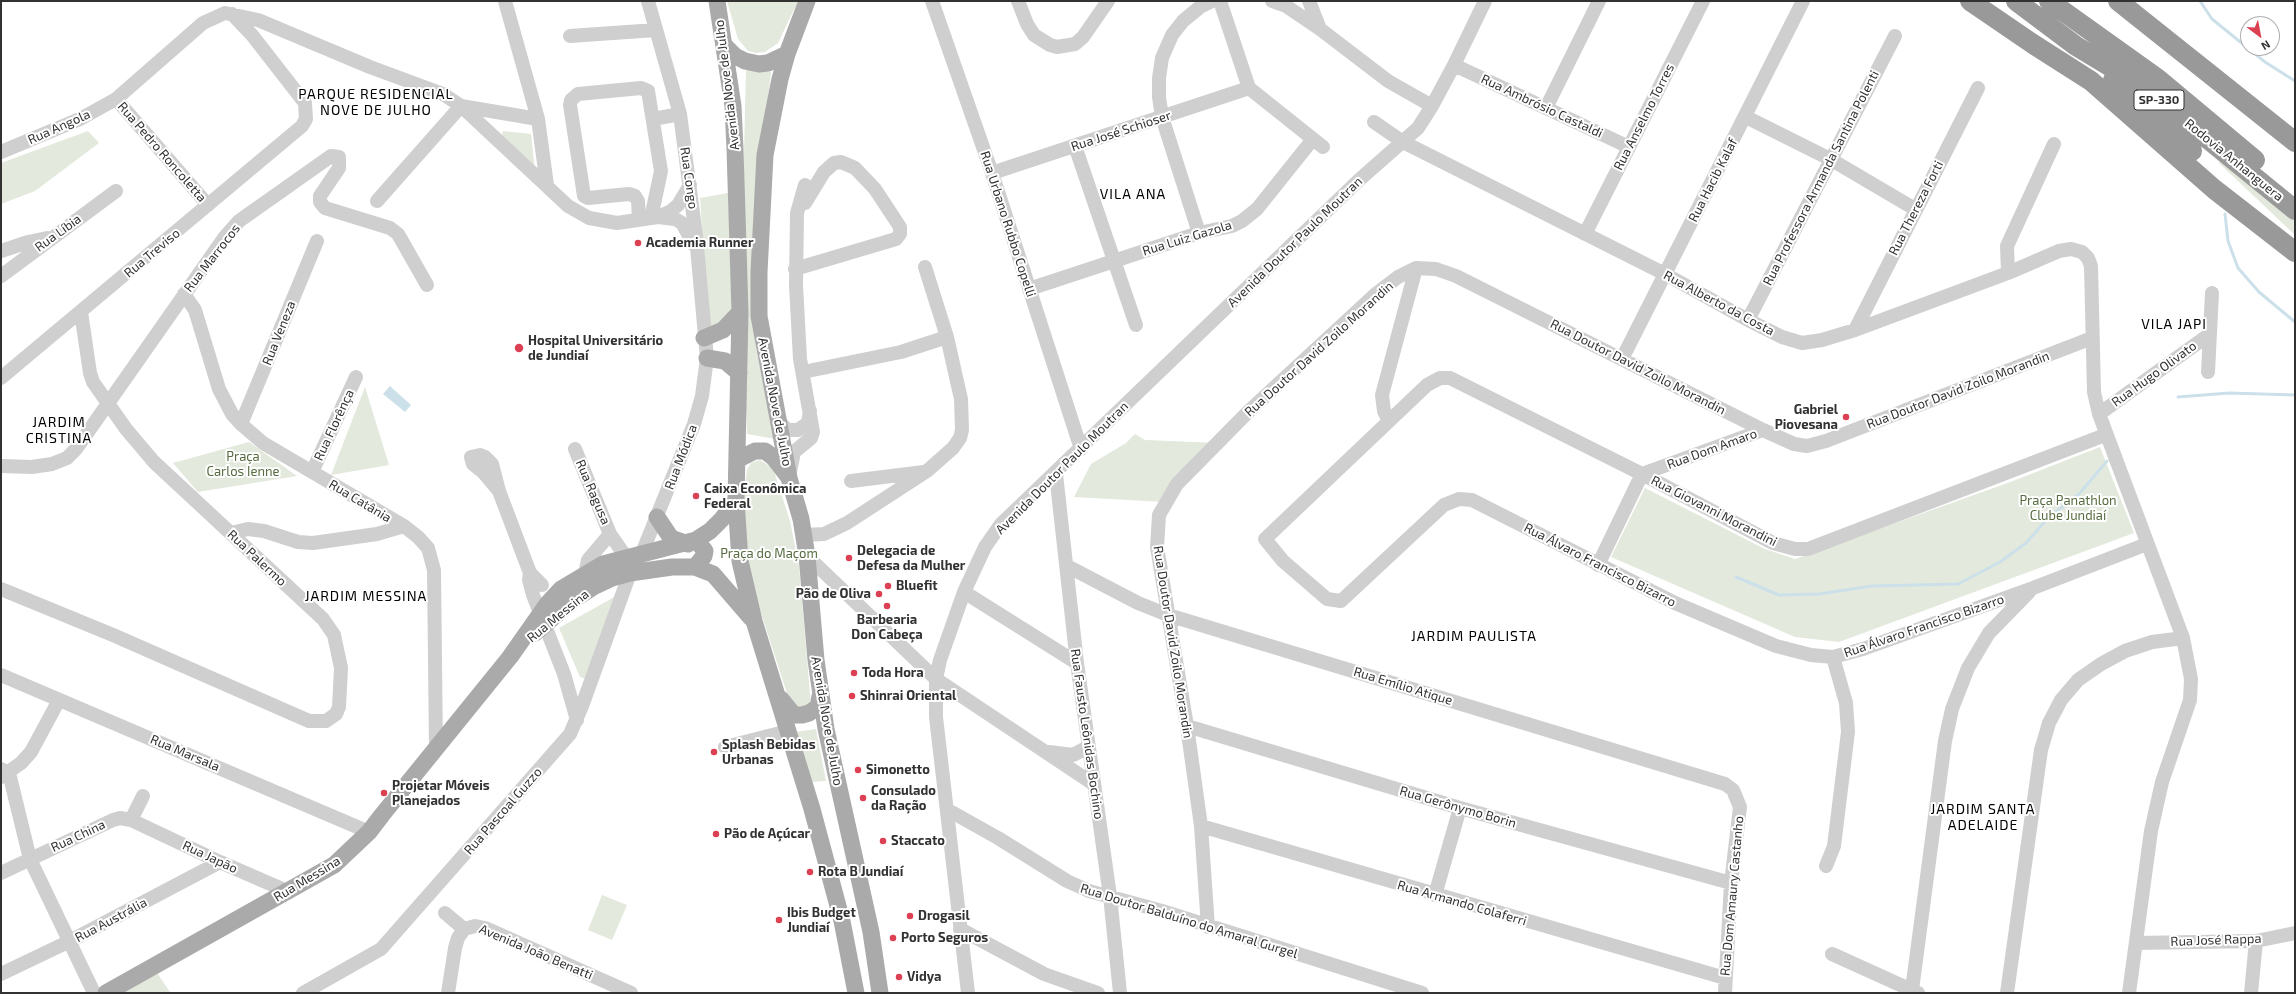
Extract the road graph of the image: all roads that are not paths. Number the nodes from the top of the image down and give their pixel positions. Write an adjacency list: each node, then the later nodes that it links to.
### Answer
1 (505, 1): 39 (street)
2 (648, 1): 22 (street, Rua Congo)
3 (717, 1): 25 (main road, Avenida Nove de Julho)
4 (932, 1): 50 (street, Rua Urbano Rubbo Copelli)
5 (1018, 1): 6 (street)
6 (1108, 1)
7 (1212, 1): 37 (street)
8 (1220, 1): 29 (street)
9 (1272, 1): 21 (street)
10 (1310, 1): 21 (street)
11 (1485, 1): 28 (street, Avenida Doutor Paulo Moutran)
12 (1599, 1): 34 (street)
13 (1702, 1): 46 (street, Rua Anselmo Torres)
14 (1803, 1): 38 (street, Rua Hacib Kalaf)
15 (1970, 1): 69 (highway)
16 (2016, 1): 26 (highway, Rodovia Anhanguera / SP-330)
17 (2049, 1): 55 (highway, Rodovia Anhanguera / SP-330)
18 (2118, 1): 35 (highway)
19 (806, 2): 27 (main road, Avenida Nove de Julho)
20 (232, 14): 31 (street, Rua Angola); 32 (street); 57 (street, Rua Treviso)
21 (1320, 29): 33 (street)
22 (656, 30): 23 (street); 36 (street, Rua Congo)
23 (570, 36)
24 (1895, 36): 49 (street, Rua Professora Armanda Santina Polenti)
25 (725, 46): 27 (main road); 82 (main road, Avenida Nove de Julho)
26 (2076, 46): 59 (highway, Rodovia Anhanguera / SP-330); 66 (highway)
27 (787, 54): 100 (main road, Avenida Nove de Julho)
28 (1454, 65): 33 (street, Avenida Doutor Paulo Moutran); 34 (street, Rua Ambrósio Castaldi)
29 (1249, 88): 37 (street, Rua José Schioser); 62 (street, Rua Luiz Gazola)
30 (1978, 88): 58 (street, Rua Thereza Forti)
31 (116, 99): 48 (street, Rua Angola); 57 (street, Rua Pedro Roncoletta)
32 (461, 106): 39 (street); 51 (street); 56 (street)
33 (1432, 106): 42 (street, Avenida Doutor Paulo Moutran)
34 (1546, 108): 46 (street, Rua Ambrósio Castaldi)
35 (2252, 108): 43 (highway); 47 (highway)
36 (680, 114): 40 (street); 52 (street, Rua Congo)
37 (1162, 117): 45 (street, Rua José Schioser); 62 (street)
38 (1746, 117): 49 (street); 75 (street, Rua Hacib Kalaf)
39 (538, 119): 51 (street)
40 (653, 119): 61 (street); 61 (street)
41 (1374, 122): 42 (street, Rua Alberto da Costa)
42 (1403, 142): 63 (street, Rua Alberto da Costa); 106 (street, Avenida Doutor Paulo Moutran)
43 (2295, 142)
44 (2054, 144): 74 (street)
45 (1075, 146): 50 (street, Rua José Schioser); 70 (street)
46 (1629, 147): 63 (street, Rua Anselmo Torres)
47 (2295, 149)
48 (1, 152)
49 (1830, 159): 58 (street); 83 (street, Rua Professora Armanda Santina Polenti)
50 (992, 173): 78 (street, Rua Urbano Rubbo Copelli)
51 (547, 185): 61 (street)
52 (690, 185): 61 (street); 67 (street, Rua Congo)
53 (804, 185): 60 (street)
54 (116, 191): 64 (street, Rua Líbia)
55 (2295, 193)
56 (377, 201)
57 (208, 206): 81 (street, Rua Treviso)
58 (1915, 209): 85 (street, Rua Thereza Forti)
59 (2295, 210)
60 (797, 213): 73 (street); 73 (street)
61 (649, 218): 67 (street)
62 (1199, 233): 70 (street, Rua Luiz Gazola)
63 (1585, 234): 75 (street, Rua Alberto da Costa)
64 (51, 237): 68 (street); 76 (street, Rua Líbia)
65 (317, 241): 102 (street, Rua Veneza)
66 (2295, 242)
67 (696, 250): 88 (street, Rua Congo)
68 (1, 252)
69 (2295, 252)
70 (1115, 261): 78 (street, Rua Luiz Gazola); 84 (street)
71 (925, 267): 87 (street)
72 (1416, 268): 91 (street, Rua Doutor David Zoilo Morandin); 101 (street); 137 (street, Rua Doutor David Zoilo Morandin)
73 (795, 269): 92 (street)
74 (2008, 273): 85 (street, Rua Alberto da Costa); 89 (street, Rua Alberto da Costa)
75 (1665, 274): 83 (street, Rua Alberto da Costa); 91 (street, Rua Hacib Kalaf)
76 (1, 276)
77 (427, 285): 80 (street, Rua Marrocos)
78 (1029, 290): 106 (street, Rua Urbano Rubbo Copelli)
79 (2212, 293): 86 (street)
80 (184, 294): 97 (street, Rua Marrocos); 102 (street, Rua Catânia)
81 (81, 312): 96 (street, Rua Treviso); 97 (street, Rua Palermo)
82 (740, 312): 88 (main road); 94 (main road, Avenida Nove de Julho)
83 (1748, 320): 85 (street, Rua Alberto da Costa)
84 (1136, 325)
85 (1856, 330)
86 (2210, 334): 93 (street); 99 (street, Rua Hugo Olivato)
87 (947, 337): 92 (street); 109 (street)
88 (704, 338): 90 (street, Rua Congo)
89 (2092, 338): 99 (street); 103 (street, Rua Doutor David Zoilo Morandin)
90 (707, 358): 94 (main road); 117 (street, Rua Módica)
91 (1622, 359): 103 (street, Rua Doutor David Zoilo Morandin)
92 (803, 372): 98 (street)
93 (2208, 372)
94 (739, 373): 107 (main road, Avenida Nove de Julho)
95 (356, 377): 110 (street, Rua Florênça)
96 (1, 378)
97 (108, 404): 108 (street, Rua Marrocos); 119 (street, Rua Palermo)
98 (810, 408): 100 (street); 113 (street)
99 (2099, 414): 104 (street)
100 (778, 420): 113 (main road, Avenida Nove de Julho)
101 (1389, 421): 112 (street, Rua Giovanni Morandini); 126 (street, Rua Álvaro Francisco Bizarro)
102 (241, 424): 110 (street, Rua Catânia)
103 (1763, 430): 112 (street, Rua Dom Amaro)
104 (2106, 435): 112 (street, Rua Giovanni Morandini); 123 (street)
105 (575, 449): 120 (street, Rua Ragusa)
106 (1081, 449): 111 (street, Avenida Doutor Paulo Moutran)
107 (737, 460): 113 (main road); 116 (main road, Avenida Nove de Julho)
108 (1, 466)
109 (927, 471): 114 (street); 121 (street)
110 (312, 472): 118 (street, Rua Catânia)
111 (1056, 474): 127 (street, Rua Fausto Leônidas Bochino); 135 (street, Avenida Doutor Paulo Moutran)
112 (1642, 474): 126 (street)
113 (789, 478): 121 (main road, Avenida Nove de Julho)
114 (851, 481)
115 (499, 491): 129 (street)
116 (736, 500): 122 (main road, Rua Messina); 139 (main road, Avenida Nove de Julho)
117 (657, 517): 122 (main road); 125 (street, Rua Módica)
118 (404, 526): 119 (street); 155 (street, Rua Catânia)
119 (230, 534): 133 (street, Rua Palermo)
120 (610, 534): 125 (street, Rua Ragusa); 130 (street, Rua Ragusa)
121 (804, 535): 124 (main road, Avenida Nove de Julho)
122 (692, 542): 125 (main road, Rua Messina); 128 (main road)
123 (2147, 544): 132 (street, Rua Álvaro Francisco Bizarro); 140 (street)
124 (807, 556): 145 (street); 148 (main road, Avenida Nove de Julho)
125 (633, 561): 128 (main road, Rua Messina); 130 (main road, Rua Messina); 138 (main road, Rua Messina); 146 (street, Rua Pascoal Guzzo)
126 (1598, 565): 141 (street, Rua Álvaro Francisco Bizarro)
127 (1067, 566): 137 (street, Rua Emílio Atique); 142 (street, Rua Fausto Leônidas Bochino)
128 (695, 567): 139 (main road, Rua Messina)
129 (530, 573): 131 (street); 136 (street)
130 (585, 574): 134 (main road, Rua Messina)
131 (542, 585): 134 (street); 136 (street)
132 (2033, 588): 141 (street, Rua Álvaro Francisco Bizarro); 185 (street)
133 (1, 589)
134 (562, 589): 138 (main road, Rua Messina)
135 (964, 592): 142 (street); 145 (street, Avenida Doutor Paulo Moutran)
136 (533, 596): 138 (street)
137 (1168, 615): 151 (street, Rua Doutor David Zoilo Morandin); 160 (street, Rua Emílio Atique)
138 (542, 620): 143 (street); 155 (main road, Rua Messina)
139 (754, 621): 147 (main road, Avenida Nove de Julho)
140 (2183, 638): 181 (street); 198 (street)
141 (1833, 657): 168 (street)
142 (1077, 663): 154 (street, Rua Fausto Leônidas Bochino)
143 (564, 674): 146 (street); 150 (street)
144 (1, 675): 149 (street, Rua Marsala)
145 (936, 679): 156 (street); 162 (street, Avenida Doutor Paulo Moutran)
146 (589, 687): 150 (street, Rua Pascoal Guzzo)
147 (777, 693): 148 (main road); 152 (main road, Avenida Nove de Julho)
148 (820, 696): 192 (main road, Avenida Nove de Julho)
149 (59, 700): 157 (street); 165 (street, Rua Marsala)
150 (577, 720): 188 (street, Rua Pascoal Guzzo)
151 (1187, 726): 161 (street, Rua Gerônymo Borin); 164 (street, Rua Doutor David Zoilo Morandin)
152 (788, 730): 153 (street); 191 (main road, Avenida Nove de Julho)
153 (725, 747)
154 (1088, 747): 156 (street); 158 (street, Rua Fausto Leônidas Bochino)
155 (436, 750): 165 (main road, Rua Messina)
156 (1043, 751): 158 (street)
157 (4, 773): 166 (street)
158 (1092, 783): 173 (street, Rua Fausto Leônidas Bochino)
159 (144, 796): 163 (street)
160 (1738, 798): 170 (street, Rua Dom Amaury Castanho)
161 (1460, 808): 170 (street, Rua Gerônymo Borin); 172 (street)
162 (948, 810): 173 (street, Rua Doutor Balduíno do Amaral Gurgel); 176 (street, Avenida Doutor Paulo Moutran)
163 (131, 820): 166 (street, Rua China); 167 (street, Rua Japão)
164 (1200, 826): 172 (street, Rua Armando Colaferri); 175 (street, Rua Doutor David Zoilo Morandin)
165 (369, 832): 171 (main road, Rua Messina)
166 (30, 858): 169 (street, Rua China); 179 (street)
167 (220, 862): 171 (street, Rua Japão); 179 (street, Rua Austrália)
168 (1826, 866)
169 (1, 873)
170 (1731, 883): 184 (street, Rua Dom Amaury Castanho)
171 (289, 892): 187 (main road, Rua Messina)
172 (1435, 895): 184 (street, Rua Armando Colaferri)
173 (1110, 896): 175 (street, Rua Doutor Balduíno do Amaral Gurgel); 195 (street, Rua Fausto Leônidas Bochino)
174 (445, 913): 177 (street, Avenida João Benatti)
175 (1208, 927): 196 (street, Rua Doutor Balduíno do Amaral Gurgel)
176 (960, 928): 193 (street, Avenida Doutor Paulo Moutran); 194 (street)
177 (464, 930): 189 (street); 190 (street, Avenida João Benatti)
178 (2295, 933): 180 (street, Rua José Rappa)
179 (70, 941): 183 (street, Rua Austrália); 186 (street)
180 (2256, 941): 181 (street, Rua José Rappa); 200 (street)
181 (2136, 943): 199 (street)
182 (1832, 954): 185 (street)
183 (1, 974)
184 (1725, 978): 197 (street, Rua Dom Amaury Castanho)
185 (1915, 991)
186 (94, 993)
187 (106, 993)
188 (303, 993)
189 (448, 993)
190 (631, 993)
191 (856, 993)
192 (880, 993)
193 (968, 993)
194 (1098, 993)
195 (1120, 993)
196 (1422, 993)
197 (1725, 993)
198 (2007, 993)
199 (2129, 993)
200 (2251, 993)

